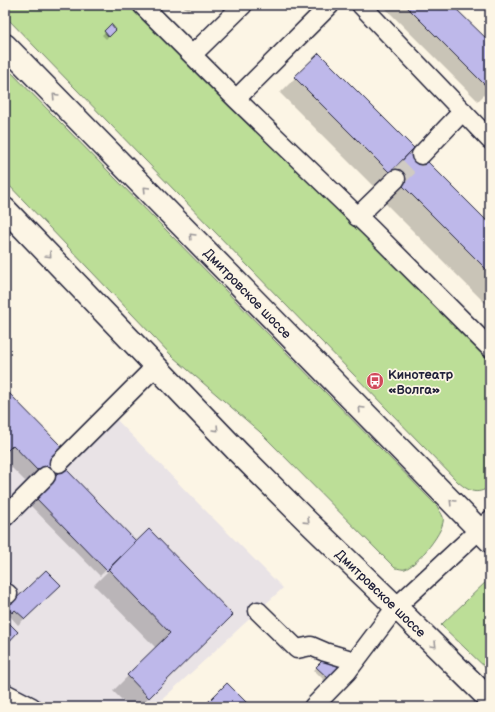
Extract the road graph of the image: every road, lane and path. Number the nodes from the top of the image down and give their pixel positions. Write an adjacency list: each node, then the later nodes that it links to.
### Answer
1 (142, 5): 6 (street)
2 (243, 5): 6 (street)
3 (330, 5): 7 (street)
4 (362, 5): 8 (street)
5 (5, 45): 19 (main road, Дмитровское шоссе, one-way to 5)
6 (192, 55): 7 (street)
7 (236, 99): 13 (street)
8 (463, 111): 9 (street); 10 (street)
9 (490, 140)
10 (421, 155)
11 (396, 179): 13 (street)
12 (5, 209): 15 (main road, Дмитровское шоссе, one-way to 15)
13 (357, 217): 14 (street)
14 (490, 348)
15 (156, 366): 16 (street); 20 (main road, Дмитровское шоссе, one-way to 20)
16 (59, 462)
17 (46, 476): 18 (street)
18 (7, 510)
19 (486, 530): 20 (street)
20 (396, 607): 22 (street); 24 (main road, Дмитровское шоссе, one-way to 24)
21 (258, 611): 22 (street)
22 (355, 661): 26 (street)
23 (5, 693): 25 (street)
24 (490, 700)
25 (32, 707)
26 (314, 707)

